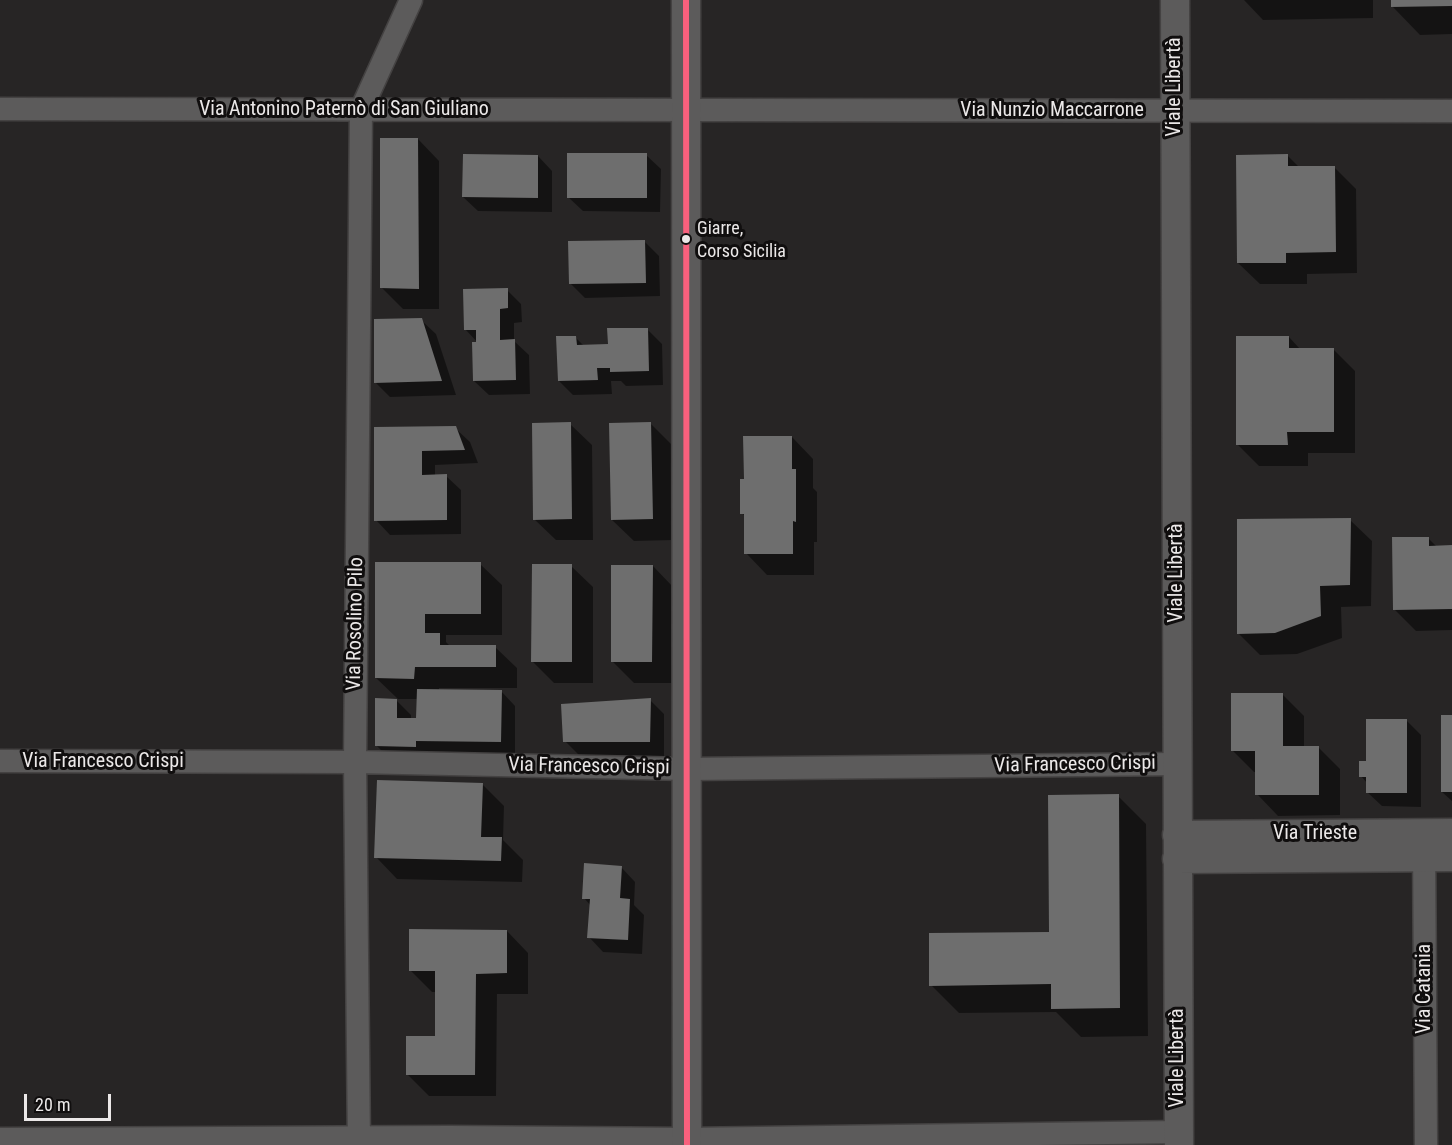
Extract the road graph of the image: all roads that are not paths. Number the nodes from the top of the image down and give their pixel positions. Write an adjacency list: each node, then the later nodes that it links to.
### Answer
1 (411, 0): 5 (street)
2 (686, 0): 6 (street)
3 (1175, 0): 7 (street, Viale Libertà)
4 (0, 110): 5 (street, Via Antonino Paternò di San Giuliano)
5 (361, 110): 6 (street, Via Antonino Paternò di San Giuliano); 10 (street, Via Rosolino Pilo)
6 (687, 111): 7 (street, Via Nunzio Maccarrone); 12 (street)
7 (1175, 111): 8 (street, Via Nunzio Maccarrone); 11 (street, Viale Libertà)
8 (1452, 111)
9 (0, 761): 10 (street, Via Francesco Crispi)
10 (355, 762): 12 (street, Via Francesco Crispi); 19 (street, Via Rosolino Pilo)
11 (1177, 764): 12 (street, Via Francesco Crispi); 15 (street, Viale Libertà)
12 (688, 769): 21 (street)
13 (1452, 833): 14 (street, Via Trieste)
14 (1424, 845): 15 (street, Via Trieste); 16 (street, Via Trieste); 22 (street, Via Catania)
15 (1177, 847): 18 (street, Viale Libertà)
16 (1452, 857)
17 (0, 1139): 19 (street)
18 (1179, 1139): 21 (street)
19 (359, 1141): 20 (street)
20 (591, 1142): 21 (street)
21 (687, 1142)
22 (1426, 1145)

